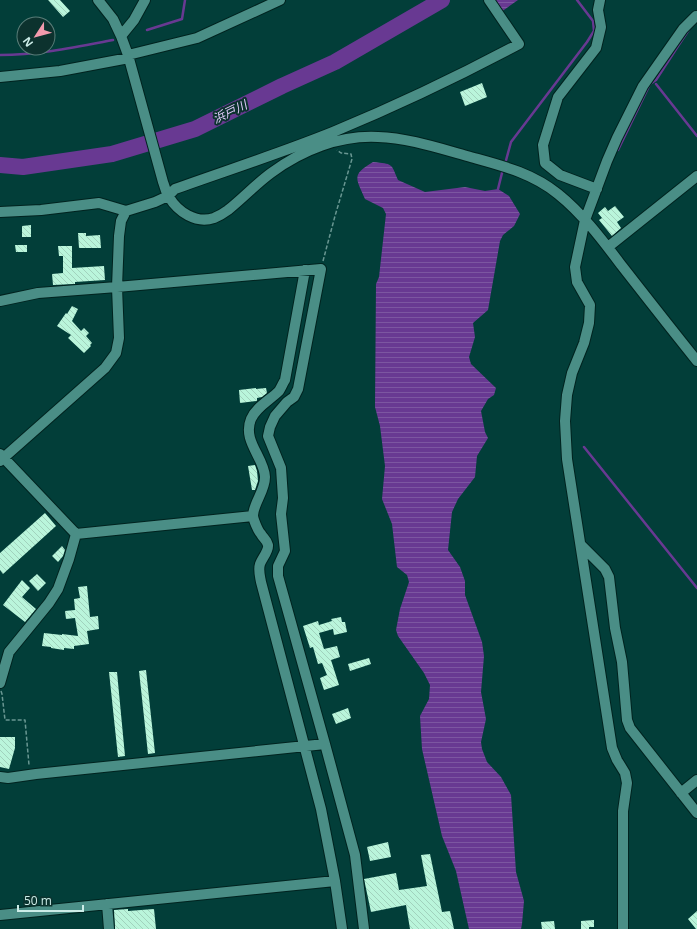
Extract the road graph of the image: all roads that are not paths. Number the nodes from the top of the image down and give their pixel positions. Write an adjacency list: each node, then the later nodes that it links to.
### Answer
1 (98, 0): 7 (street)
2 (145, 0): 7 (street)
3 (280, 0): 8 (street)
4 (490, 0): 12 (street)
5 (600, 0): 11 (street)
6 (697, 14): 11 (street)
7 (121, 36): 8 (street)
8 (128, 56): 9 (street); 12 (street)
9 (0, 77)
10 (697, 176): 16 (street)
11 (597, 189): 15 (street)
12 (168, 196): 13 (street); 15 (street)
13 (122, 210): 14 (street); 18 (street)
14 (0, 212)
15 (586, 220): 16 (street); 24 (street)
16 (608, 247): 20 (street)
17 (304, 270): 18 (street); 22 (street); 26 (street)
18 (117, 287): 19 (street); 21 (street)
19 (0, 301)
20 (697, 362)
21 (1, 458): 23 (street)
22 (253, 516): 23 (street); 27 (street)
23 (76, 534): 25 (street)
24 (581, 546): 30 (street); 38 (street)
25 (0, 683)
26 (325, 744): 27 (street); 37 (street)
27 (304, 746): 28 (street); 32 (street)
28 (0, 777)
29 (697, 780): 30 (street)
30 (681, 793): 31 (street)
31 (697, 813)
32 (335, 881): 33 (street); 36 (street)
33 (107, 904): 34 (street); 35 (street)
34 (0, 915)
35 (109, 929)
36 (342, 929)
37 (364, 929)
38 (623, 929)

